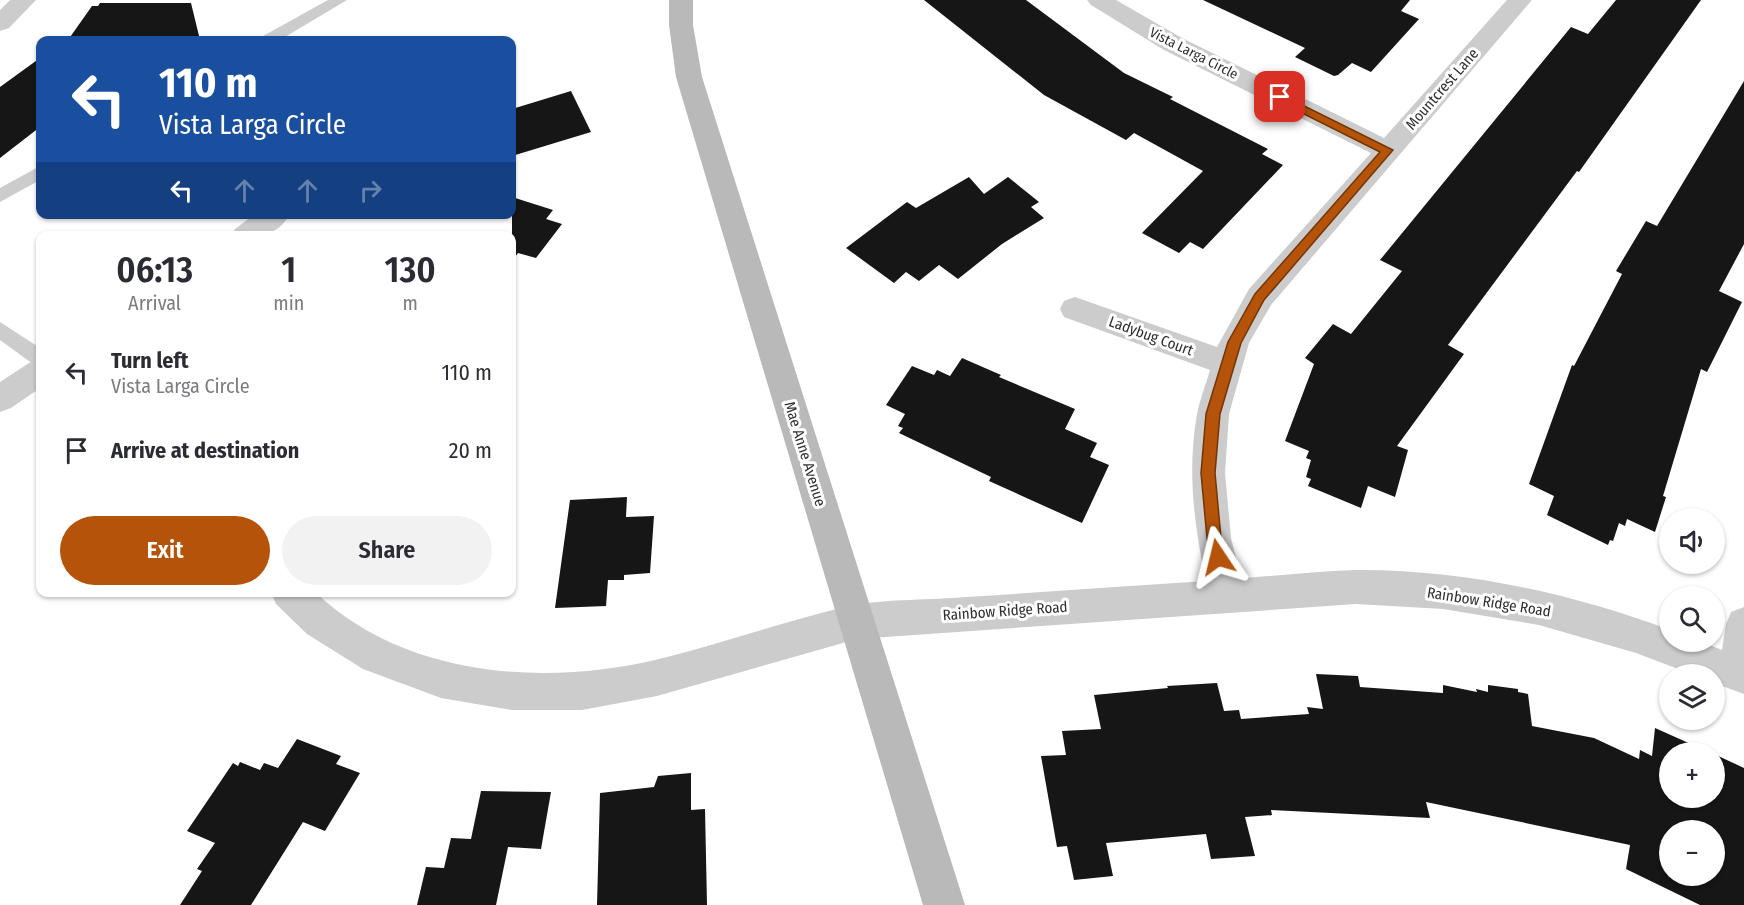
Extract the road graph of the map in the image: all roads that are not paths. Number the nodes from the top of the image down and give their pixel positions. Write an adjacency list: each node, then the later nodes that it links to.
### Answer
1 (24, 0): 6 (street)
2 (339, 0): 7 (lane)
3 (681, 0): 21 (main road, Mae Anne Avenue)
4 (1099, 0): 8 (street, Vista Larga Circle)
5 (1520, 0): 8 (street, Mountcrest Lane)
6 (0, 23)
7 (276, 36)
8 (1388, 150): 16 (street, Mountcrest Lane)
9 (36, 174): 10 (lane)
10 (0, 196)
11 (269, 219): 12 (street)
12 (252, 231)
13 (1075, 309): 16 (street, Ladybug Court)
14 (0, 330): 15 (lane)
15 (36, 355)
16 (1227, 363): 19 (street, Mountcrest Lane)
17 (36, 375): 18 (street)
18 (0, 399)
19 (1227, 595): 21 (street, Rainbow Ridge Road); 23 (street, Rainbow Ridge Road)
20 (294, 597): 21 (street, Rainbow Ridge Road)
21 (856, 622): 24 (main road, Mae Anne Avenue)
22 (1744, 624): 23 (street)
23 (1741, 675)
24 (944, 905)

